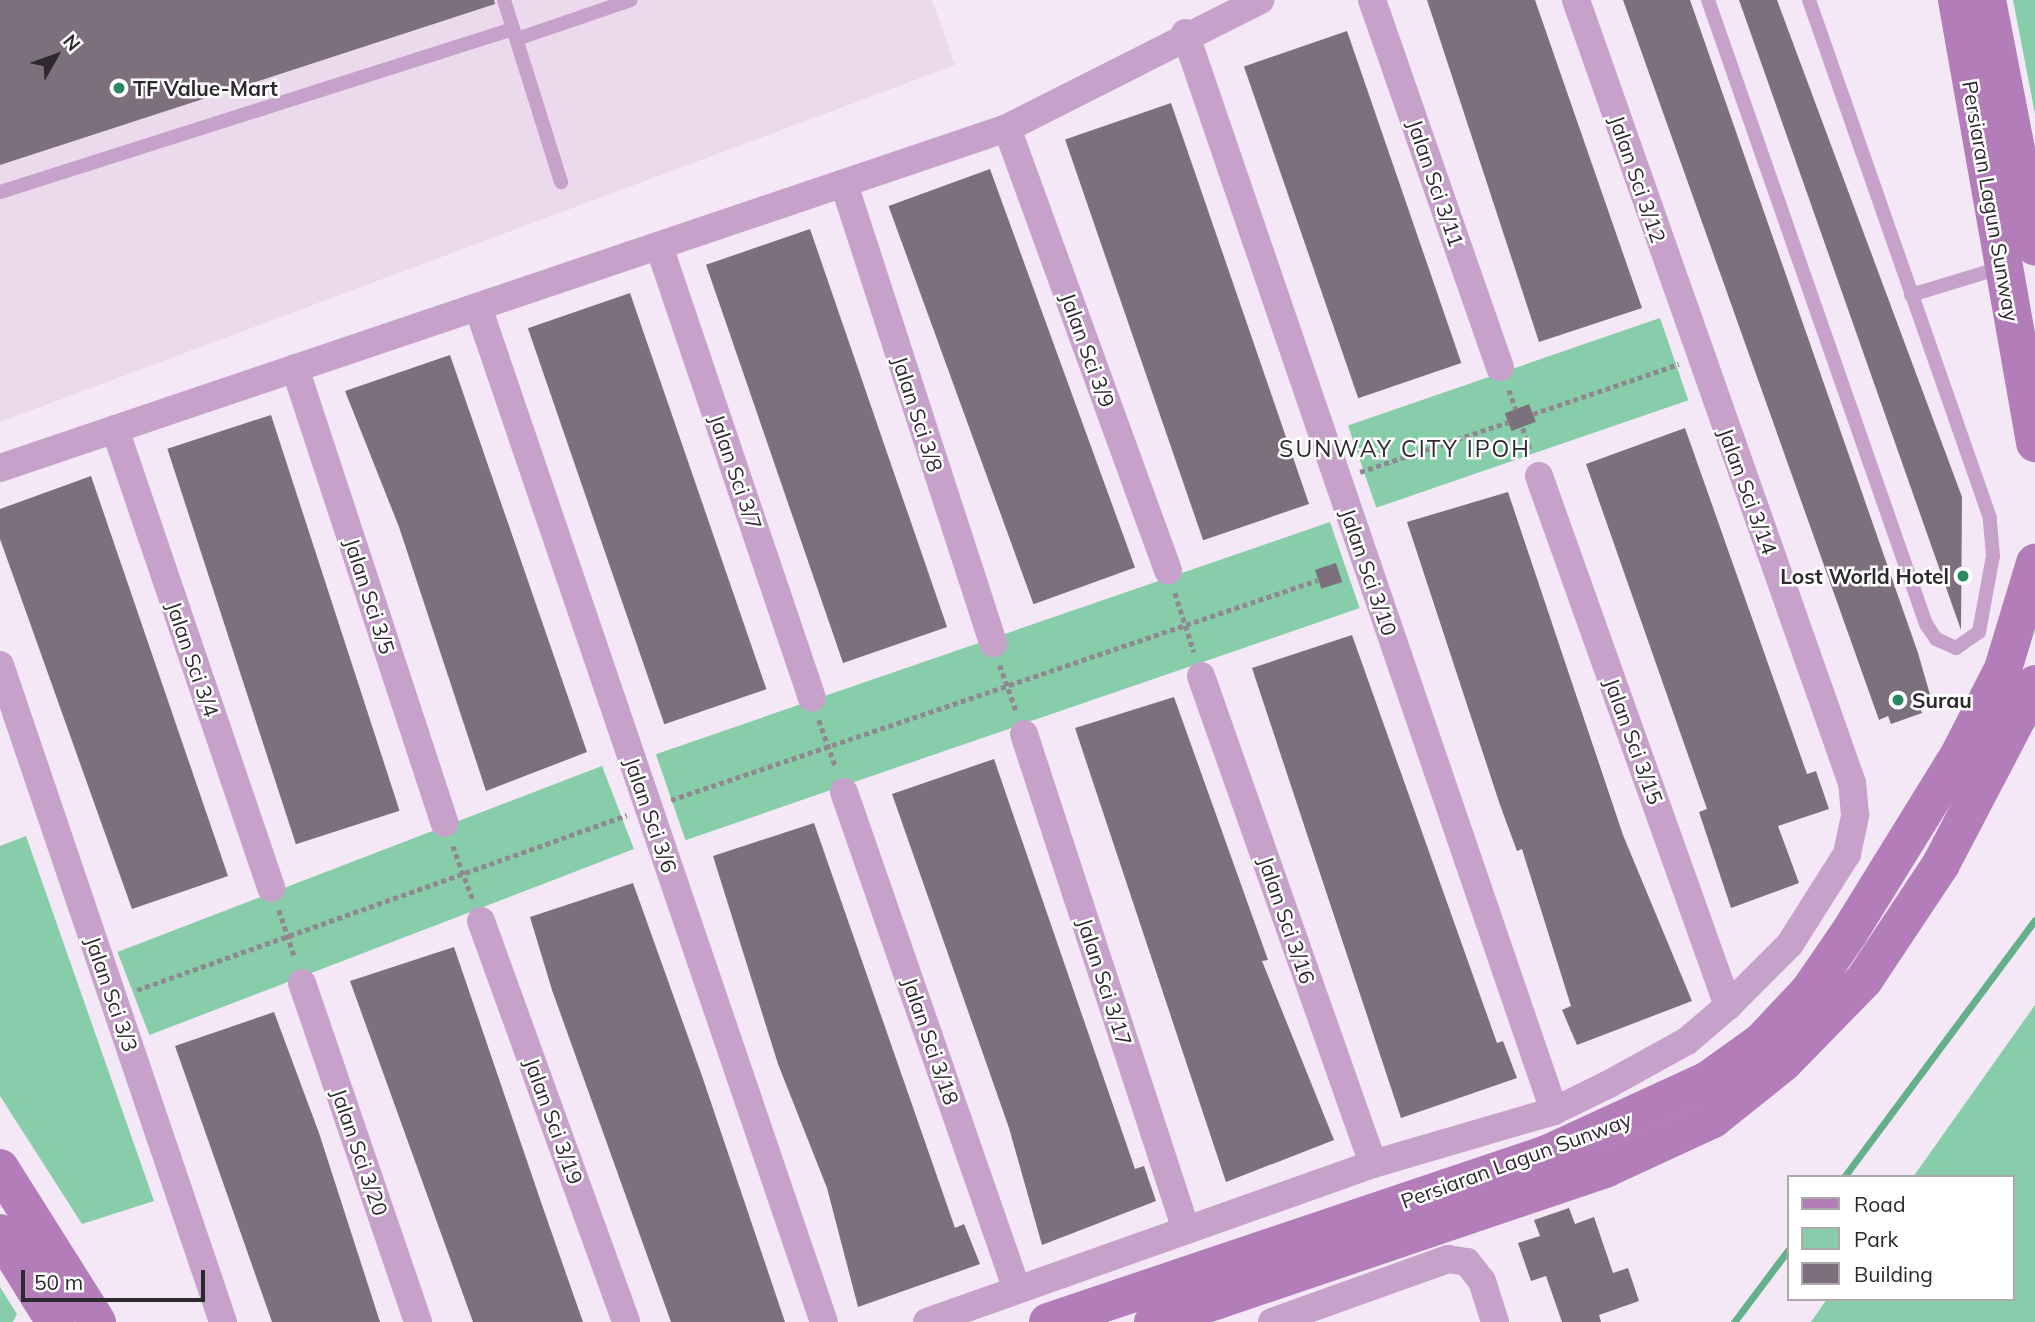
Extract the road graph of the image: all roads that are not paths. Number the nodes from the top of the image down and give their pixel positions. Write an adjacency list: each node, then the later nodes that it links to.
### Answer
1 (504, 0): 11 (lane)
2 (631, 0): 11 (lane)
3 (1260, 0): 10 (street)
4 (1372, 0): 22 (street, Jalan Sci 3/11)
5 (1576, 0): 21 (street, Jalan Sci 3/12)
6 (1708, 0): 19 (lane)
7 (1809, 0): 19 (lane)
8 (1957, 0): 18 (main road, Persiaran Lagun Sunway)
9 (1987, 0): 17 (main road, Persiaran Lagun Sunway)
10 (1185, 33): 12 (street); 42 (street, Jalan Sci 3/10)
11 (515, 34): 13 (lane); 15 (lane)
12 (1007, 128): 14 (street); 29 (street, Jalan Sci 3/9)
13 (561, 182)
14 (844, 184): 16 (street); 30 (street, Jalan Sci 3/8)
15 (0, 192)
16 (659, 246): 20 (street); 34 (street, Jalan Sci 3/7)
17 (2035, 246)
18 (2019, 262): 19 (lane); 25 (main road, Persiaran Lagun Sunway)
19 (1911, 295)
20 (478, 307): 23 (street); 53 (street, Jalan Sci 3/6)
21 (1700, 358): 41 (street, Jalan Sci 3/14)
22 (1500, 367)
23 (295, 368): 24 (street); 37 (street, Jalan Sci 3/5)
24 (116, 429): 26 (street); 38 (street, Jalan Sci 3/4)
25 (2035, 443)
26 (0, 468)
27 (1539, 476): 41 (street, Jalan Sci 3/15)
28 (2035, 563): 55 (main road, Persiaran Lagun Sunway)
29 (1168, 571)
30 (993, 643)
31 (0, 665): 50 (street, Jalan Sci 3/3)
32 (1201, 676): 43 (street, Jalan Sci 3/16)
33 (2035, 684): 56 (main road, Persiaran Lagun Sunway)
34 (812, 698)
35 (1024, 734): 45 (street, Jalan Sci 3/17)
36 (844, 792): 47 (street, Jalan Sci 3/18)
37 (445, 823)
38 (271, 888)
39 (481, 921): 52 (street, Jalan Sci 3/19)
40 (302, 983): 51 (street, Jalan Sci 3/20)
41 (1728, 1006): 42 (street, Jalan Sci 3/14)
42 (1554, 1111): 43 (street, Jalan Sci 3/14)
43 (1373, 1164): 45 (street, Jalan Sci 3/14)
44 (0, 1168): 49 (main road)
45 (1186, 1230): 47 (street, Jalan Sci 3/14)
46 (0, 1233): 48 (main road)
47 (1017, 1290): 54 (street, Jalan Sci 3/14)
48 (52, 1321)
49 (97, 1322)
50 (223, 1322)
51 (418, 1322)
52 (626, 1322)
53 (824, 1322)
54 (927, 1322)
55 (1048, 1322)
56 (1153, 1322)
57 (1272, 1322): 58 (street)
58 (1495, 1322)

